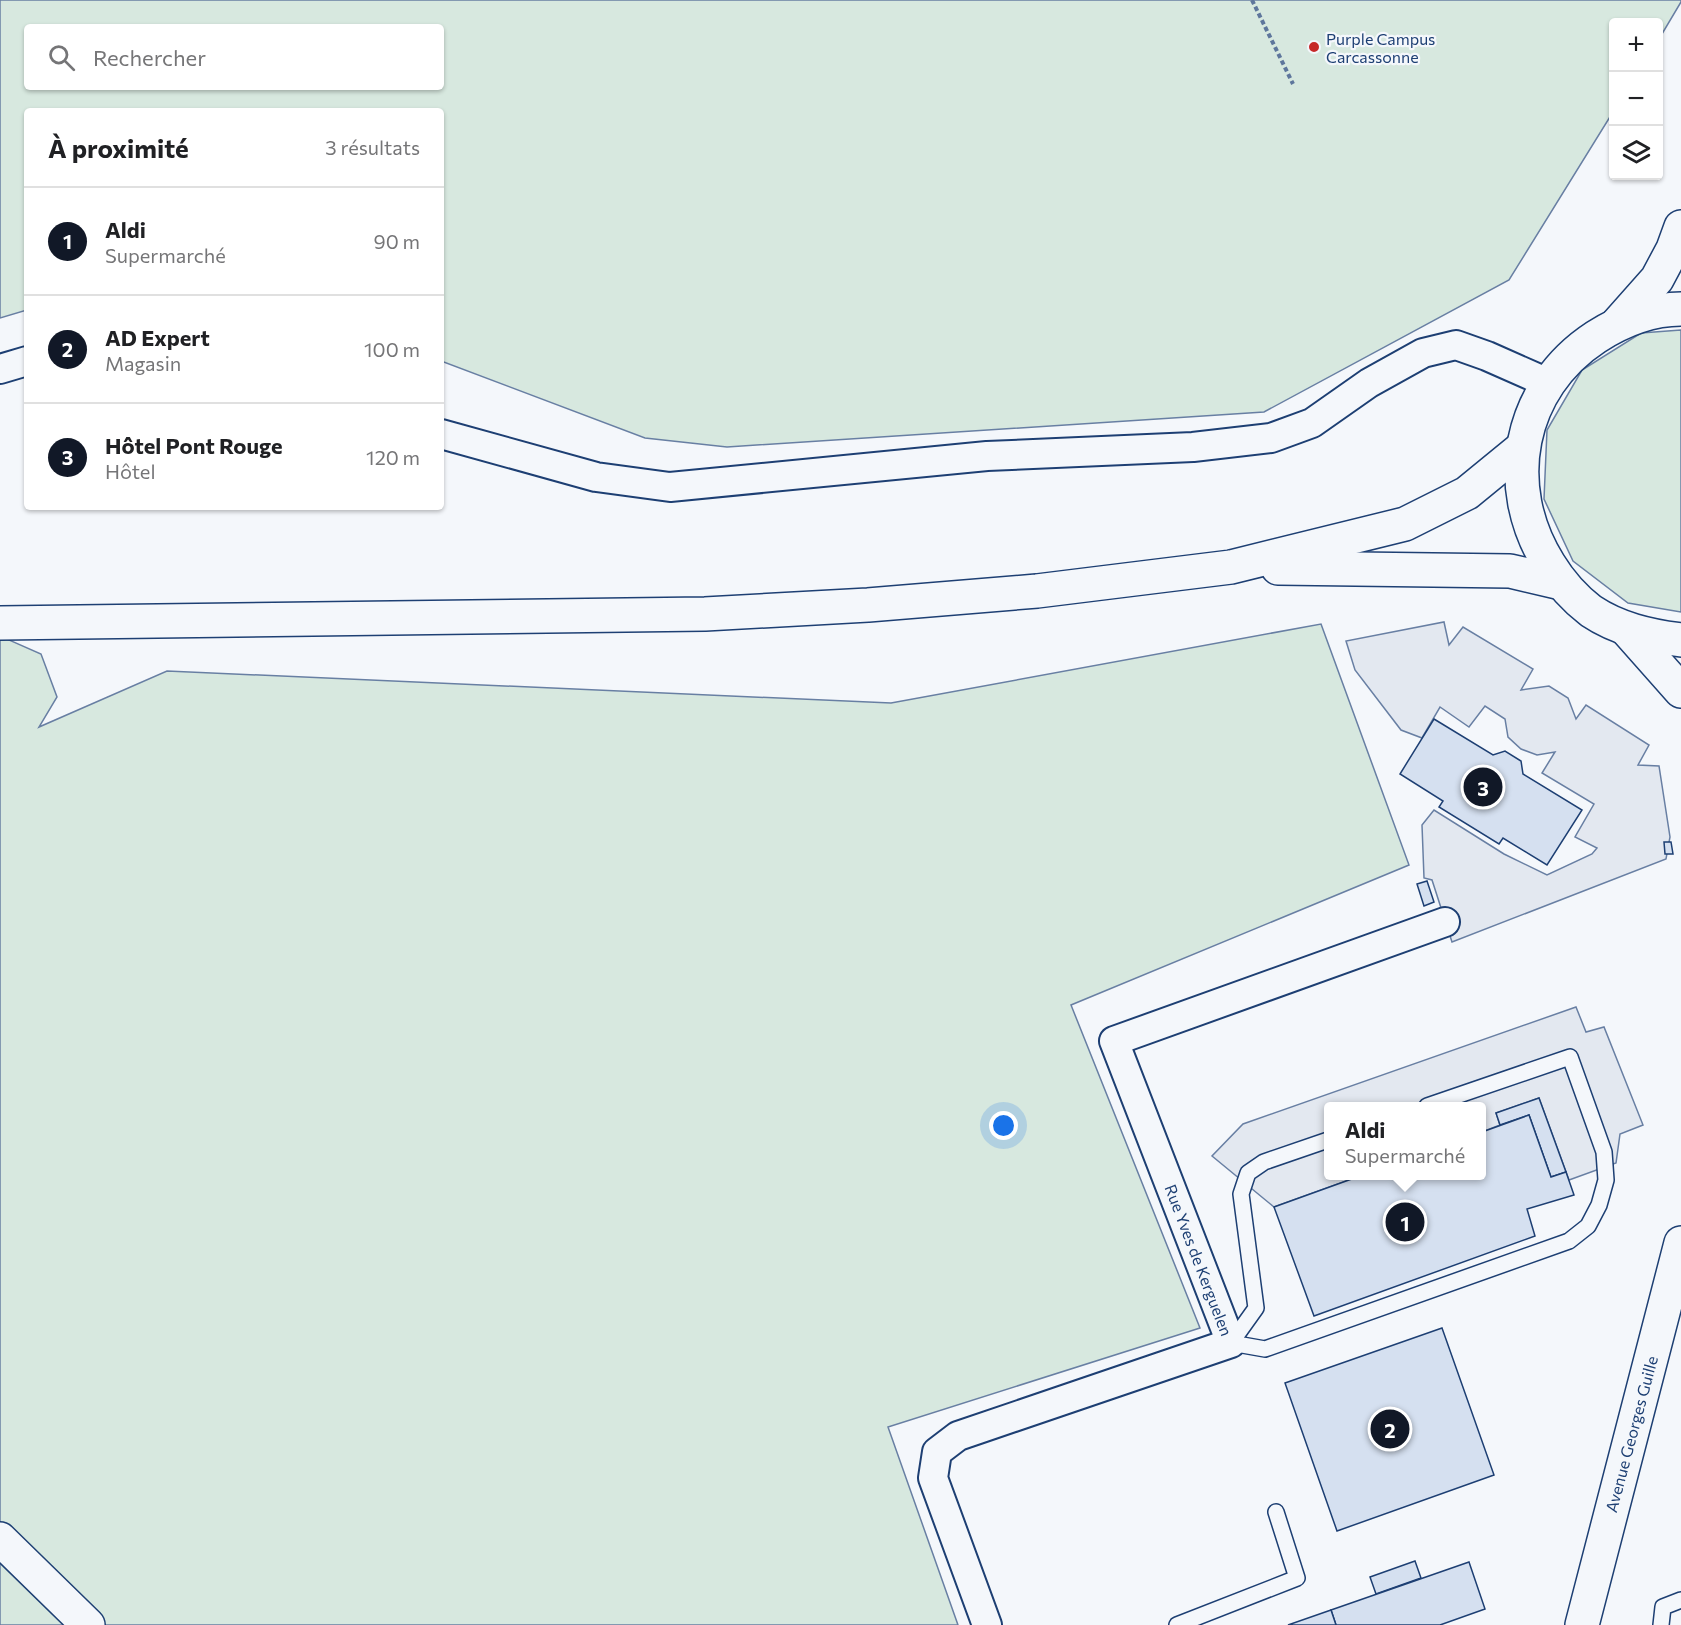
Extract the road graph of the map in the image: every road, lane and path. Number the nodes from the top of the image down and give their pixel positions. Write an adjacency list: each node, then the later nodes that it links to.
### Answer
1 (1252, 0): 2 (path)
2 (1293, 84)
3 (1681, 228): 5 (main road)
4 (1681, 309): 5 (main road)
5 (1618, 323): 8 (main road)
6 (24, 362): 7 (street)
7 (0, 369)
8 (1548, 383): 9 (street); 10 (main road)
9 (444, 435)
10 (1522, 448): 11 (main road); 12 (main road)
11 (1231, 567): 12 (main road); 13 (main road)
12 (1561, 583): 14 (main road)
13 (0, 623)
14 (1627, 630): 15 (main road); 16 (main road)
15 (1681, 640)
16 (1681, 691)
17 (1445, 922): 21 (street, Rue Yves de Kerguelen)
18 (1441, 1102): 21 (lane)
19 (1324, 1142): 21 (lane)
20 (1681, 1243): 28 (main road, Avenue Georges Guille)
21 (1231, 1343): 26 (street, Rue Yves de Kerguelen)
22 (1276, 1512): 27 (lane)
23 (0, 1539): 25 (main road)
24 (1681, 1600): 29 (lane)
25 (88, 1625)
26 (987, 1625)
27 (1177, 1625)
28 (1582, 1625)
29 (1661, 1625)

